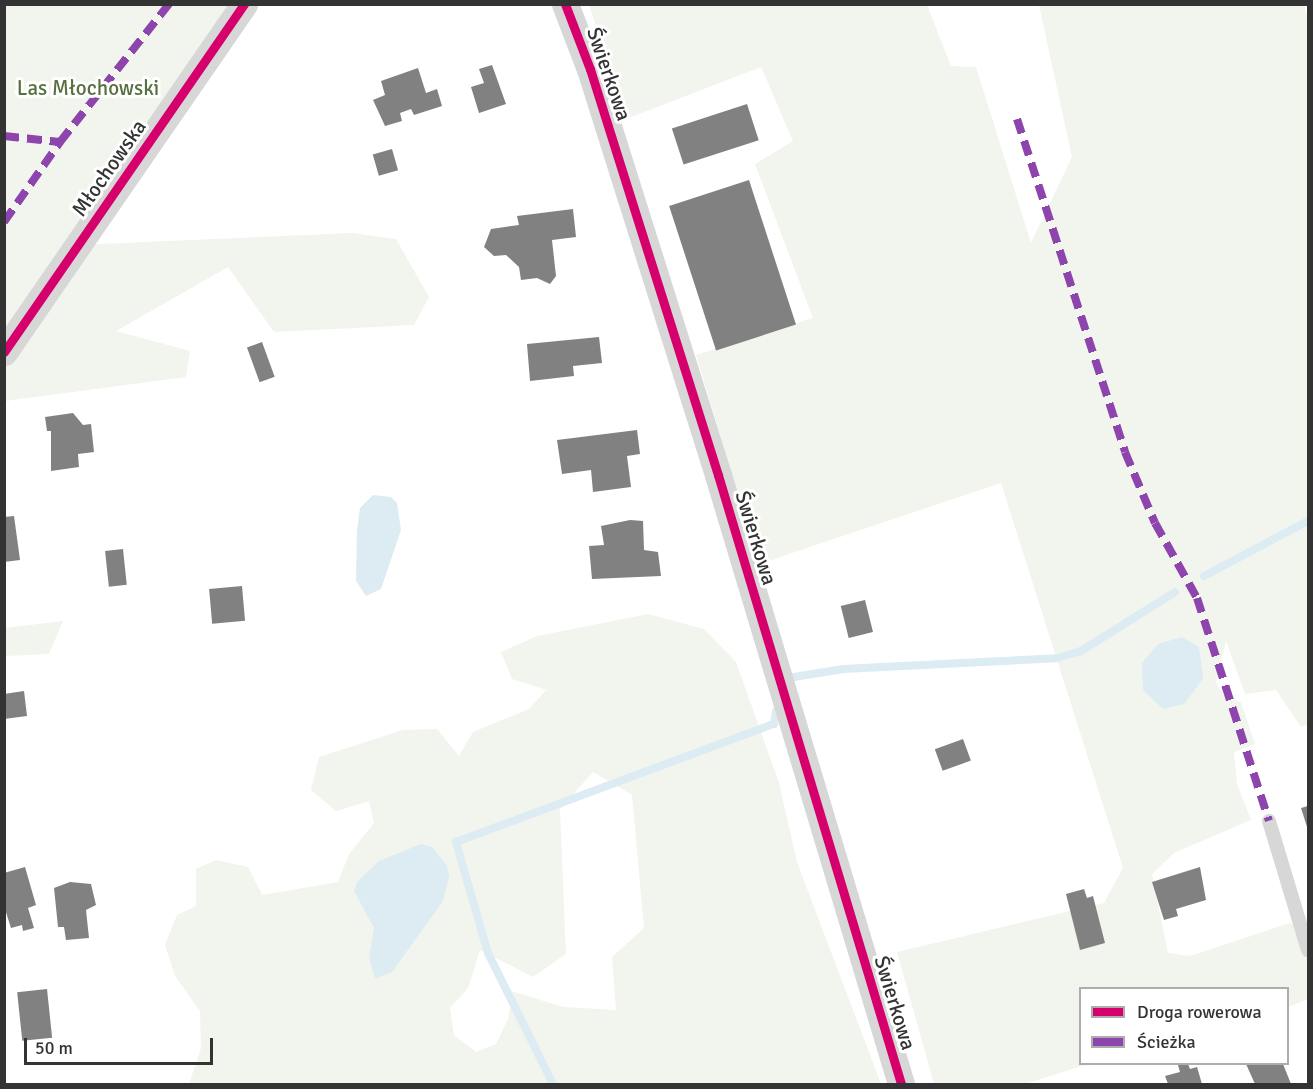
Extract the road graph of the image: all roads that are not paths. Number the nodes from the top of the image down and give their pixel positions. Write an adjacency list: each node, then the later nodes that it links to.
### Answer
1 (244, 4): 3 (street, Młochowska)
2 (565, 4): 6 (street, Świerkowa)
3 (4, 352)
4 (1269, 821): 5 (lane)
5 (1308, 950)
6 (901, 1084)

